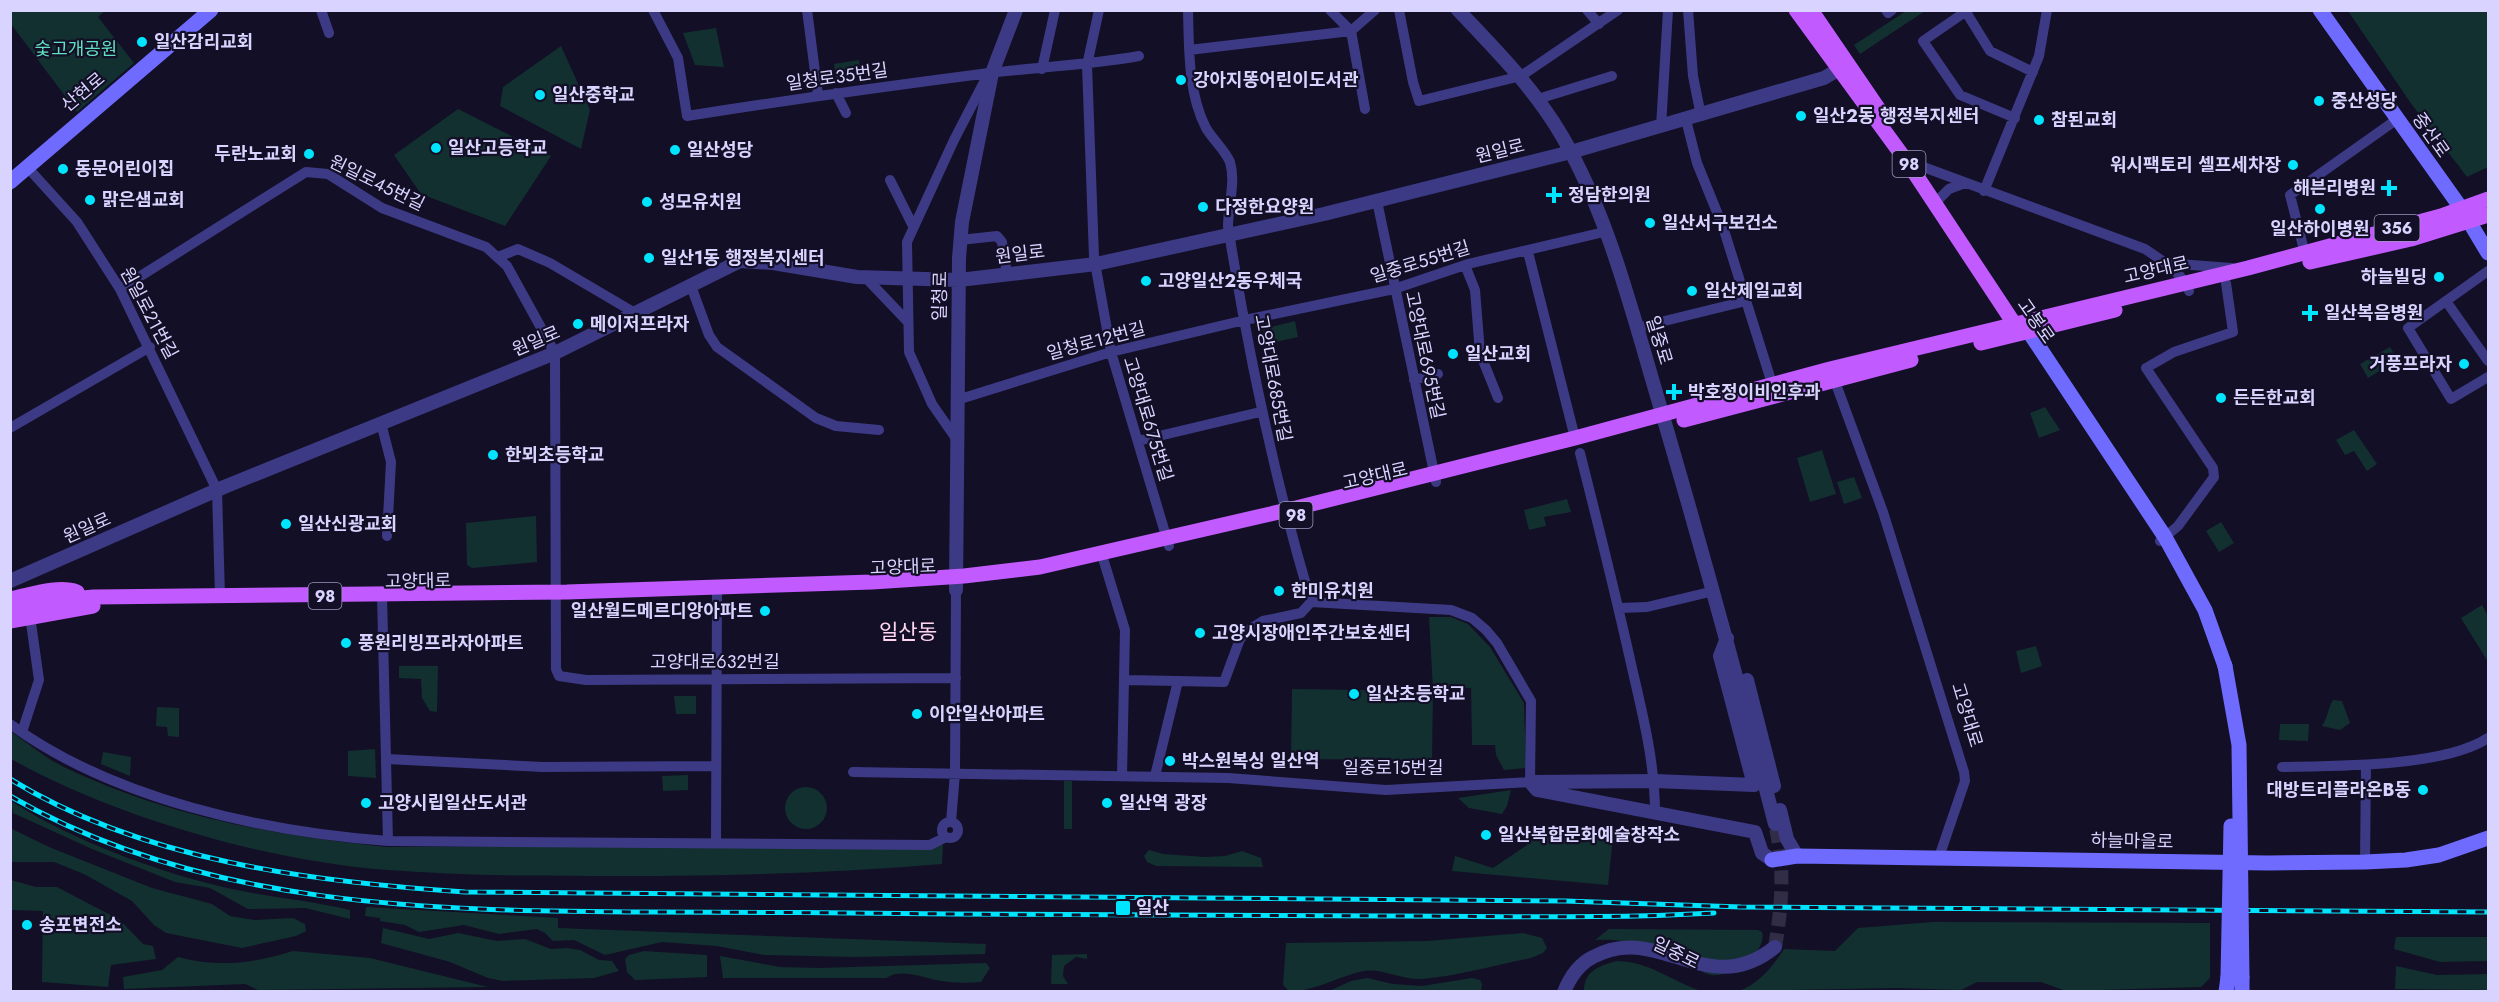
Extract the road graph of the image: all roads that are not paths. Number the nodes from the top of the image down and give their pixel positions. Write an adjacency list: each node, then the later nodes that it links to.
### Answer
1 (211, 10): 47 (main road, 산현로)
2 (321, 10): 25 (street)
3 (653, 10): 36 (street, 일청로35번길)
4 (807, 10): 36 (street)
5 (1016, 10): 32 (street, 일청로)
6 (1054, 10): 30 (street)
7 (1099, 10): 28 (street)
8 (1188, 10): 26 (street, 고양대로685번길)
9 (1330, 10): 24 (street)
10 (1375, 10): 24 (street)
11 (1399, 10): 33 (street)
12 (1458, 10): 33 (street, 일중로)
13 (1587, 10): 23 (street)
14 (1618, 10): 23 (street)
15 (1668, 10): 44 (street)
16 (1675, 10): 22 (street)
17 (1796, 10): 29 (main road, 고봉로 / 98)
18 (1811, 10): 29 (main road, 고봉로 / 98)
19 (2047, 10): 31 (street)
20 (2320, 10): 43 (main road, 중산로)
21 (1967, 11): 31 (street); 41 (street)
22 (1688, 12): 40 (street)
23 (1599, 24): 33 (street)
24 (1351, 31): 26 (street); 38 (street)
25 (329, 33)
26 (1189, 50): 59 (street, 고양대로685번길)
27 (1138, 56): 28 (street, 일청로35번길)
28 (1087, 65): 30 (street, 일청로35번길); 66 (street)
29 (1843, 68): 40 (street, 원일로); 46 (main road, 고봉로 / 98); 85 (main road, 고봉로 / 98)
30 (1042, 69): 32 (street, 일청로35번길)
31 (2033, 72): 41 (street)
32 (992, 73): 35 (street, 일청로35번길); 57 (street); 60 (street, 일청로)
33 (1521, 76): 37 (street, 일중로)
34 (1612, 76): 37 (street)
35 (836, 93): 36 (street, 일청로35번길); 39 (street)
36 (818, 95)
37 (1538, 99): 45 (street, 일중로)
38 (1365, 109)
39 (846, 113)
40 (1701, 116): 42 (street, 원일로)
41 (2015, 118): 51 (street)
42 (1686, 120): 44 (street, 원일로); 79 (street)
43 (2396, 120): 55 (main road, 중산로); 63 (street)
44 (1661, 127): 45 (street, 원일로)
45 (1571, 152): 54 (street, 원일로); 58 (street, 일중로)
46 (1918, 165): 50 (street); 52 (main road, 고봉로 / 98)
47 (28, 168): 49 (main road, 산현로); 78 (street, 원일로21번길)
48 (890, 180): 57 (street)
49 (10, 182)
50 (1965, 183): 51 (street); 52 (street)
51 (1984, 191): 65 (street)
52 (1940, 198): 85 (main road, 고봉로 / 98)
53 (2488, 199): 55 (main road, 고양대로 / 356)
54 (1377, 201): 59 (street, 원일로); 77 (street, 고양대로695번길)
55 (2465, 215): 56 (main road, 고양대로); 62 (main road, 중산로); 63 (main road, 고양대로 / 356); 74 (main road, 고양대로)
56 (2488, 215)
57 (913, 226): 72 (street)
58 (1604, 232): 61 (street, 일중로55번길); 84 (street, 일중로)
59 (1229, 235): 66 (street, 원일로); 82 (street, 고양대로685번길)
60 (960, 240): 70 (street); 73 (street, 일청로)
61 (1528, 252): 67 (street, 일중로55번길); 104 (street)
62 (2488, 253)
63 (2305, 254): 68 (main road, 고양대로 / 356)
64 (498, 257): 78 (street, 원일로45번길); 81 (street); 88 (street, 원일로45번길)
65 (2165, 263): 68 (street); 76 (street)
66 (1096, 264): 70 (street, 원일로); 87 (street, 고양대로675번길)
67 (1465, 265): 77 (street, 일중로55번길); 95 (street)
68 (2248, 268): 76 (main road, 고양대로 / 356)
69 (2488, 272): 80 (street)
70 (1007, 274): 73 (street, 원일로)
71 (866, 278): 72 (street, 원일로); 75 (street, 원일로); 83 (street)
72 (907, 279): 73 (street, 원일로); 83 (street)
73 (958, 280): 96 (street, 일청로)
74 (2226, 283): 76 (main road, 고양대로); 109 (street)
75 (691, 286): 81 (street, 원일로); 101 (street)
76 (2187, 287): 85 (main road, 고양대로 / 356)
77 (1394, 289): 82 (street, 일중로55번길); 93 (street, 고양대로695번길)
78 (120, 290): 86 (street, 원일로21번길)
79 (1746, 301): 84 (street); 94 (street)
80 (2446, 301): 89 (street); 92 (street)
81 (635, 313): 88 (street, 원일로)
82 (1245, 320): 87 (street, 일청로12번길); 97 (street, 고양대로685번길)
83 (907, 321): 102 (street)
84 (1636, 328): 98 (street, 일중로)
85 (2022, 328): 91 (main road, 고양대로 / 98); 109 (main road, 고봉로)
86 (150, 347): 100 (street); 106 (street, 원일로21번길)
87 (1111, 352): 96 (street, 일청로12번길); 103 (street, 고양대로675번길)
88 (555, 353): 99 (street, 원일로); 116 (street)
89 (2488, 361)
90 (1438, 374): 93 (street)
91 (1832, 375): 94 (main road, 고양대로 / 98); 152 (street, 고양대로)
92 (2488, 377)
93 (1414, 380): 105 (street, 고양대로695번길)
94 (1774, 390): 98 (main road, 고양대로 / 98)
95 (1498, 398)
96 (957, 400): 102 (street, 일청로)
97 (1260, 412): 103 (street); 107 (street, 고양대로685번길)
98 (1664, 419): 104 (main road, 고양대로 / 98); 105 (main road, 고양대로 / 98); 114 (street, 일중로)
99 (381, 423): 106 (street, 원일로); 108 (street)
100 (10, 428)
101 (879, 430)
102 (957, 440): 113 (street, 일청로)
103 (1137, 441): 110 (street, 고양대로675번길)
104 (1577, 445): 105 (main road, 고양대로 / 98); 122 (street)
105 (1435, 477): 107 (main road, 고양대로 / 98)
106 (217, 490): 112 (street, 원일로); 117 (street)
107 (1286, 518): 110 (main road, 고양대로 / 98); 121 (street)
108 (387, 536)
109 (2162, 539): 158 (main road, 고봉로, bridge)
110 (1167, 542): 111 (main road, 고양대로 / 98)
111 (1103, 556): 113 (main road, 고양대로 / 98); 130 (street)
112 (10, 581)
113 (956, 584): 115 (main road, 고양대로 / 98); 116 (main road, 고양대로 / 98); 129 (street)
114 (1714, 591): 122 (street); 127 (street, 일중로)
115 (717, 594): 116 (main road, 고양대로 / 98); 128 (street)
116 (557, 595): 118 (main road, 고양대로 / 98); 128 (street, 고양대로632번길)
117 (220, 597): 118 (main road, 고양대로 / 98); 120 (main road, 고양대로 / 98)
118 (382, 598): 120 (main road, 고양대로 / 98); 135 (street)
119 (10, 599): 120 (main road)
120 (94, 602): 123 (main road, 고양대로 / 98); 124 (main road, 고양대로 / 98); 125 (main road)
121 (1311, 602): 131 (street); 144 (street)
122 (1619, 608): 143 (street)
123 (10, 611)
124 (10, 621)
125 (31, 623): 126 (main road); 133 (street)
126 (10, 630)
127 (1727, 638): 145 (street, 일중로); 147 (street, 일중로); 151 (street, 일중로)
128 (717, 678): 129 (street, 고양대로632번길); 136 (street)
129 (956, 678): 140 (street)
130 (1125, 680): 131 (street); 141 (street)
131 (1178, 681): 142 (street)
132 (10, 724): 133 (street)
133 (22, 732): 149 (street)
134 (2488, 738): 137 (street)
135 (387, 759): 136 (street); 149 (street)
136 (716, 766): 150 (street)
137 (2366, 766): 138 (street); 154 (street)
138 (2282, 767)
139 (853, 772): 140 (street, 일중로15번길)
140 (955, 773): 141 (street, 일중로15번길); 150 (street)
141 (1122, 776): 142 (street, 일중로15번길)
142 (1155, 776): 144 (street, 일중로15번길)
143 (1655, 781): 144 (street, 일중로15번길); 145 (street, 일중로15번길); 146 (street)
144 (1530, 783): 146 (street)
145 (1754, 784)
146 (1655, 813): 153 (street)
147 (1775, 824)
148 (2488, 838): 154 (main road, 하늘마을로)
149 (388, 841): 150 (street)
150 (716, 842)
151 (1797, 856): 152 (main road, 하늘마을로); 153 (main road, 하늘마을로)
152 (1939, 857): 154 (main road, 하늘마을로)
153 (1772, 860)
154 (2364, 862)
155 (1775, 947): 157 (street)
156 (1675, 972): 159 (street, 일중로)
157 (1753, 974)
158 (2234, 984)
159 (1564, 992)

